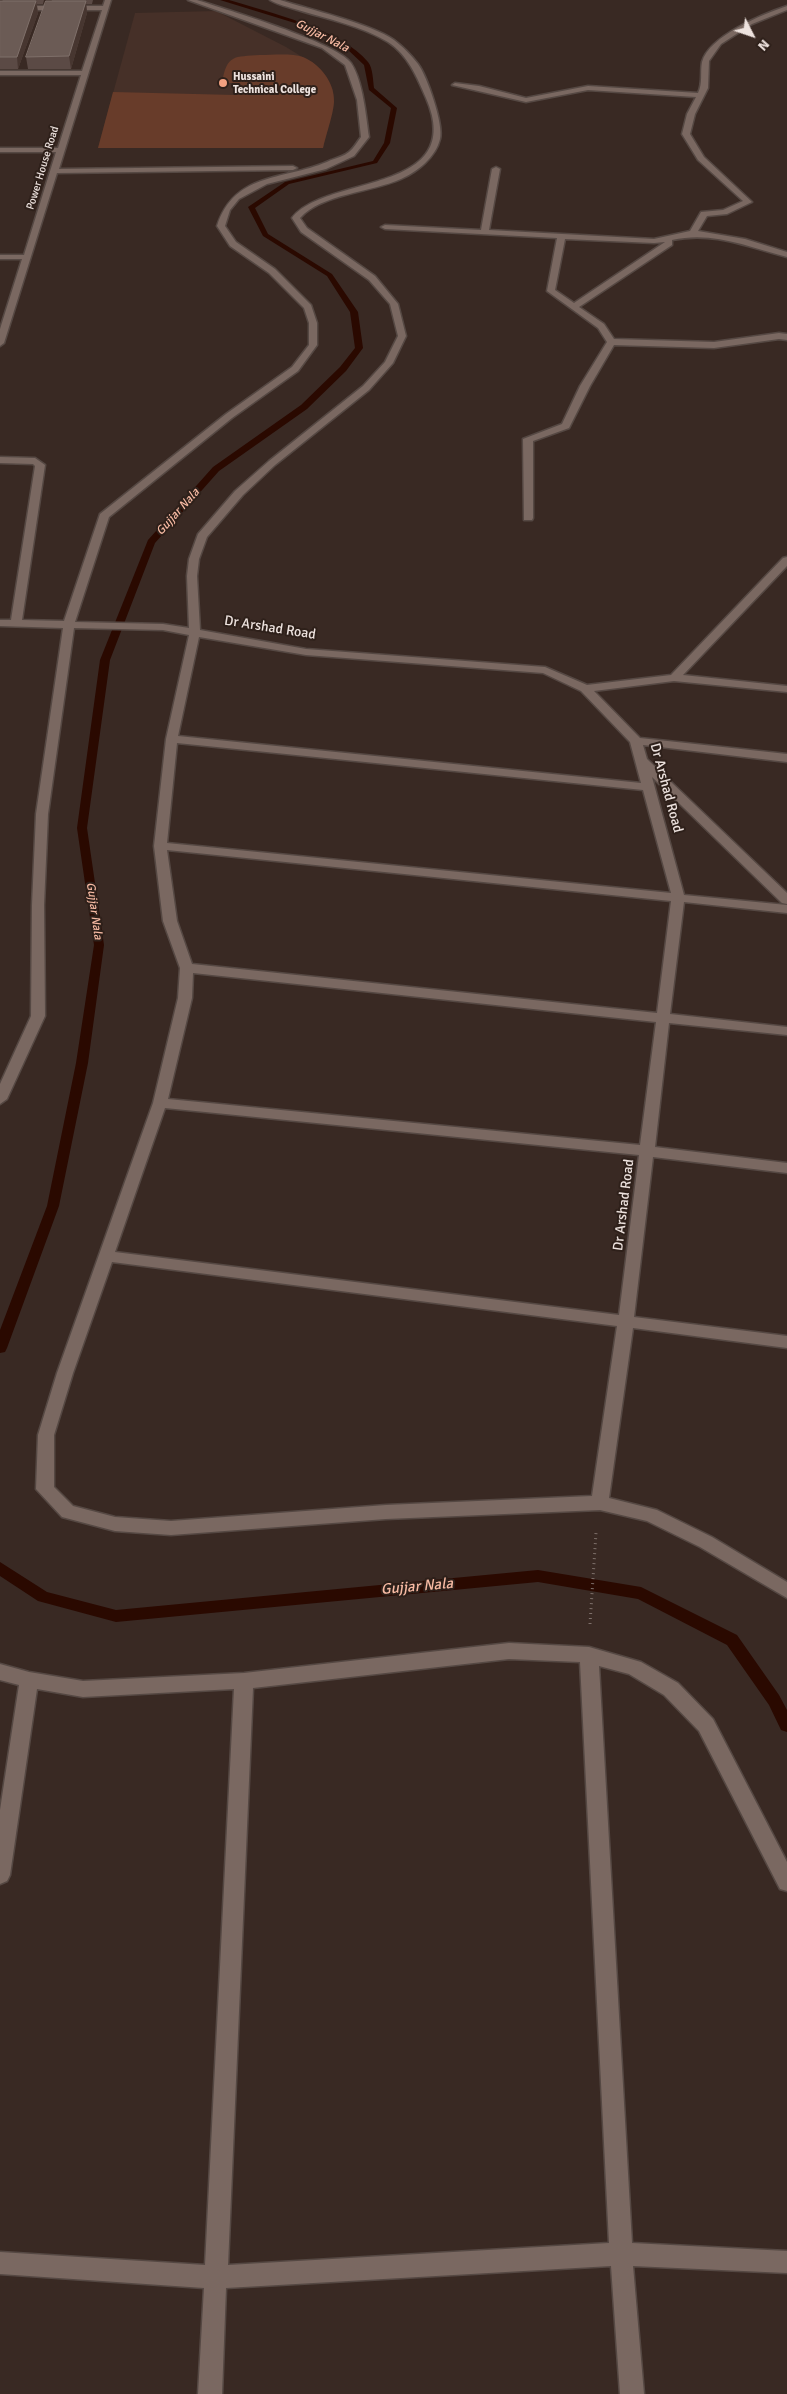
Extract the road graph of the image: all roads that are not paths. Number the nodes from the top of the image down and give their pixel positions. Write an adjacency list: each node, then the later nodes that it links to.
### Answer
1 (191, 0): 12 (street)
2 (273, 0): 36 (street)
3 (106, 4): 4 (street); 7 (street, Power House Road)
4 (0, 8)
5 (787, 8): 9 (street)
6 (0, 73): 7 (street)
7 (84, 73): 11 (street, Power House Road)
8 (455, 85): 9 (street)
9 (700, 95): 17 (street)
10 (0, 150): 11 (street)
11 (60, 150): 14 (street, Power House Road)
12 (323, 167): 14 (street); 35 (street)
13 (496, 169): 16 (street)
14 (54, 170): 22 (street, Power House Road)
15 (385, 227): 16 (street)
16 (484, 233): 18 (street)
17 (693, 233): 19 (street); 20 (street)
18 (561, 236): 19 (street); 23 (street)
19 (668, 239): 23 (street)
20 (787, 255)
21 (0, 257): 22 (street)
22 (27, 257): 24 (street, Power House Road)
23 (573, 306): 26 (street)
24 (5, 313): 27 (street, Power House Road)
25 (787, 337): 26 (street)
26 (611, 342): 29 (street)
27 (0, 343)
28 (0, 460): 34 (street)
29 (528, 518)
30 (787, 560): 32 (street)
31 (787, 575): 32 (street)
32 (771, 576): 37 (street)
33 (0, 623): 34 (street, Dr Arshad Road)
34 (16, 623): 35 (street, Dr Arshad Road)
35 (70, 624): 36 (street, Dr Arshad Road); 54 (street)
36 (195, 632): 38 (street, Dr Arshad Road); 40 (street)
37 (674, 678): 38 (street); 39 (street)
38 (585, 689): 41 (street, Dr Arshad Road)
39 (787, 689)
40 (172, 739): 44 (street); 45 (street)
41 (636, 741): 42 (street); 43 (street, Dr Arshad Road)
42 (787, 758)
43 (641, 760): 44 (street, Dr Arshad Road); 46 (street)
44 (648, 787): 48 (street, Dr Arshad Road)
45 (160, 846): 48 (street); 51 (street)
46 (768, 882): 47 (street); 49 (street)
47 (787, 884)
48 (678, 897): 50 (street); 52 (street, Dr Arshad Road)
49 (787, 900)
50 (787, 909)
51 (187, 968): 52 (street); 55 (street)
52 (663, 1017): 53 (street); 56 (street, Dr Arshad Road)
53 (787, 1031)
54 (0, 1099)
55 (160, 1103): 56 (street); 58 (street)
56 (647, 1151): 57 (street); 59 (street, Dr Arshad Road)
57 (787, 1168)
58 (106, 1256): 59 (street); 61 (street)
59 (626, 1321): 60 (street); 61 (street, Dr Arshad Road)
60 (787, 1342)
61 (600, 1503): 62 (street)
62 (787, 1591)
63 (589, 1655): 66 (street); 68 (street); 69 (street)
64 (0, 1672): 65 (street)
65 (29, 1680): 66 (street); 67 (street)
66 (244, 1681): 72 (street)
67 (0, 1875)
68 (787, 1882)
69 (621, 2254): 71 (street); 72 (street); 74 (street)
70 (0, 2262): 72 (street)
71 (787, 2262)
72 (216, 2277): 73 (street)
73 (210, 2394)
74 (632, 2394)

